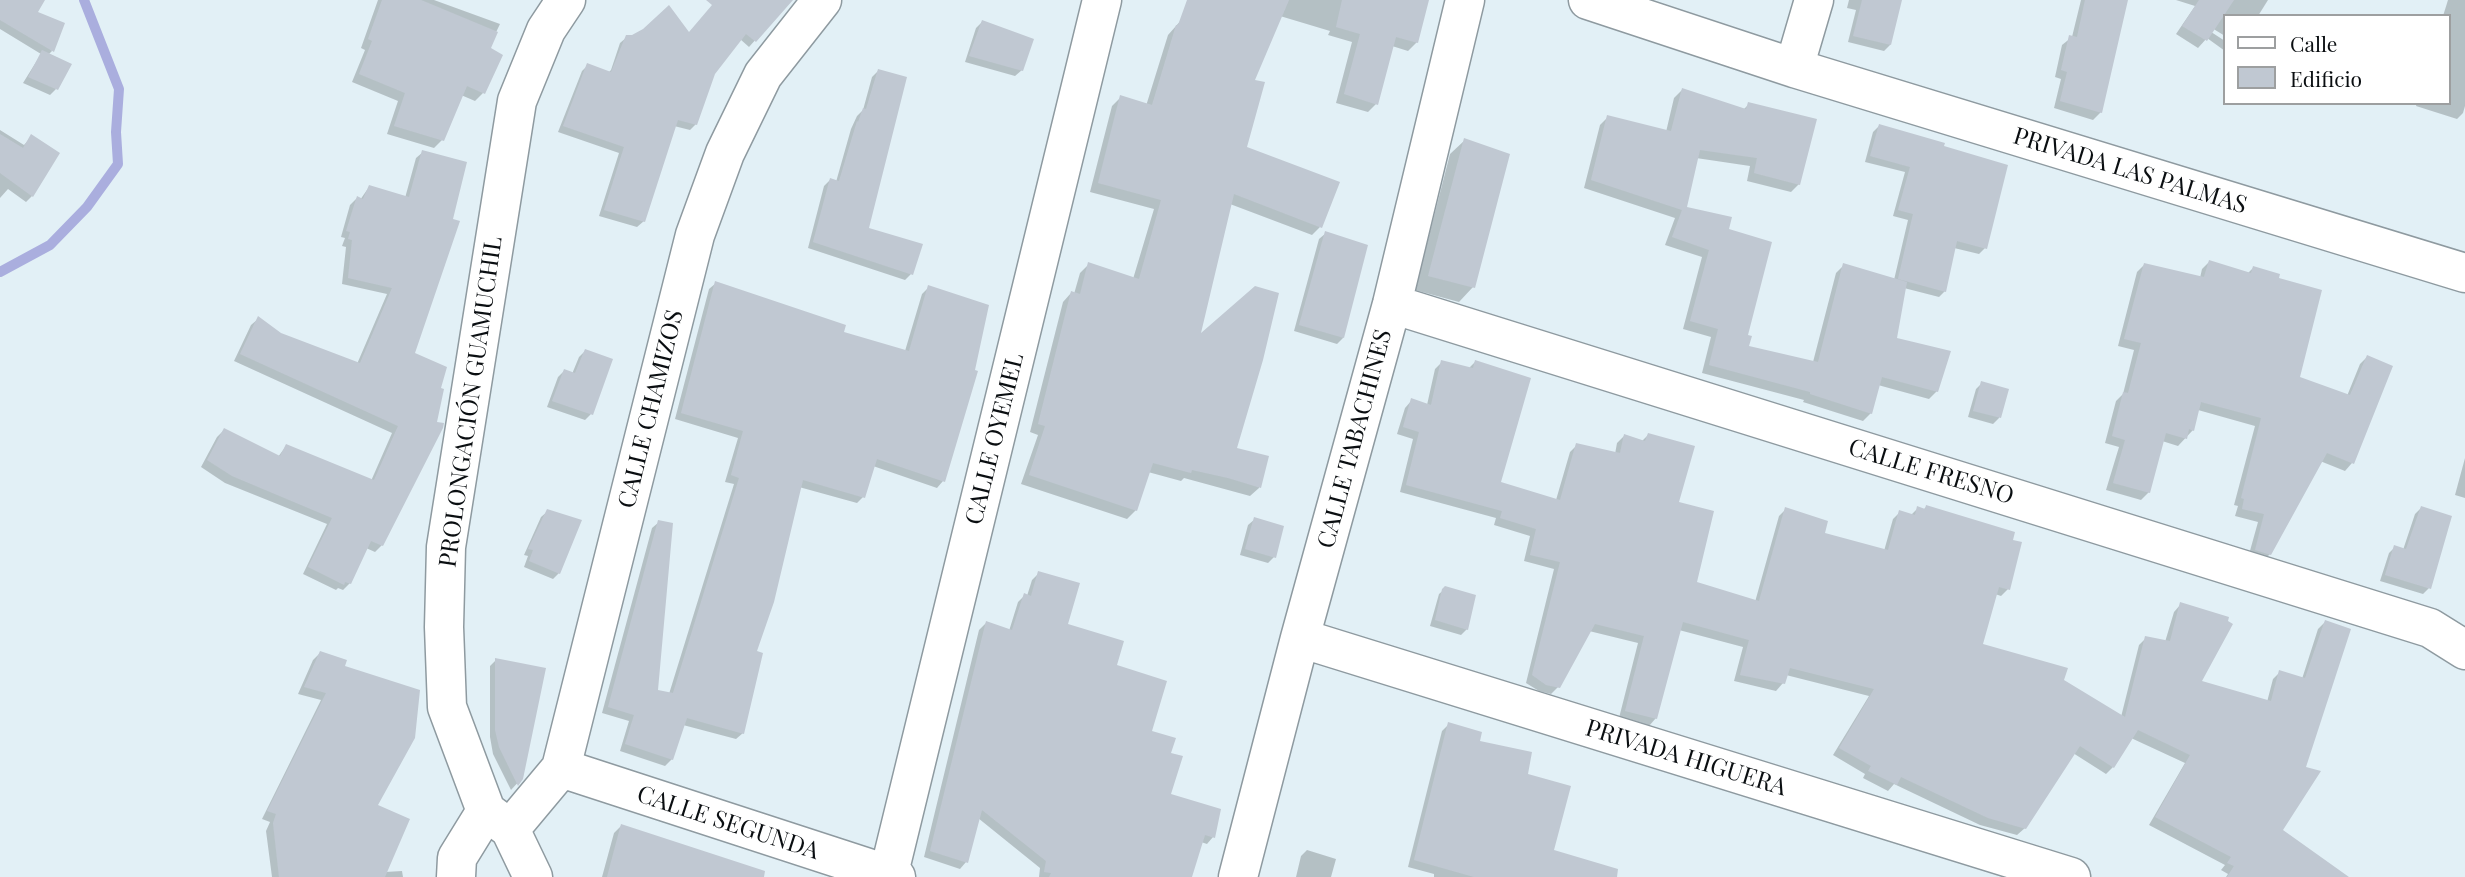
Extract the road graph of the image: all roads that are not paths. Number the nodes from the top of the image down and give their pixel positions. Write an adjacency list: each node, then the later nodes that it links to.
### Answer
1 (566, 0): 13 (street, PROLONGACIÓN GUAMUCHIL)
2 (822, 0): 12 (street, CALLE CHAMIZOS)
3 (1102, 0): 14 (street, CALLE OYEMEL)
4 (1465, 0): 9 (street, CALLE TABACHINES)
5 (1588, 0): 7 (street, PRIVADA LAS PALMAS)
6 (1814, 0): 7 (street)
7 (1794, 68): 8 (street, PRIVADA LAS PALMAS)
8 (2465, 273)
9 (1392, 304): 10 (street, CALLE TABACHINES); 11 (street, CALLE FRESNO)
10 (1300, 638): 17 (street, CALLE TABACHINES); 18 (street, PRIVADA HIGUERA)
11 (2465, 650)
12 (561, 768): 13 (street, CALLE CHAMIZOS); 14 (street, CALLE SEGUNDA)
13 (498, 820): 15 (street, CALLE CHAMIZOS); 16 (street, PROLONGACIÓN GUAMUCHIL)
14 (891, 876)
15 (456, 877)
16 (533, 877)
17 (1238, 877)
18 (2071, 877)

